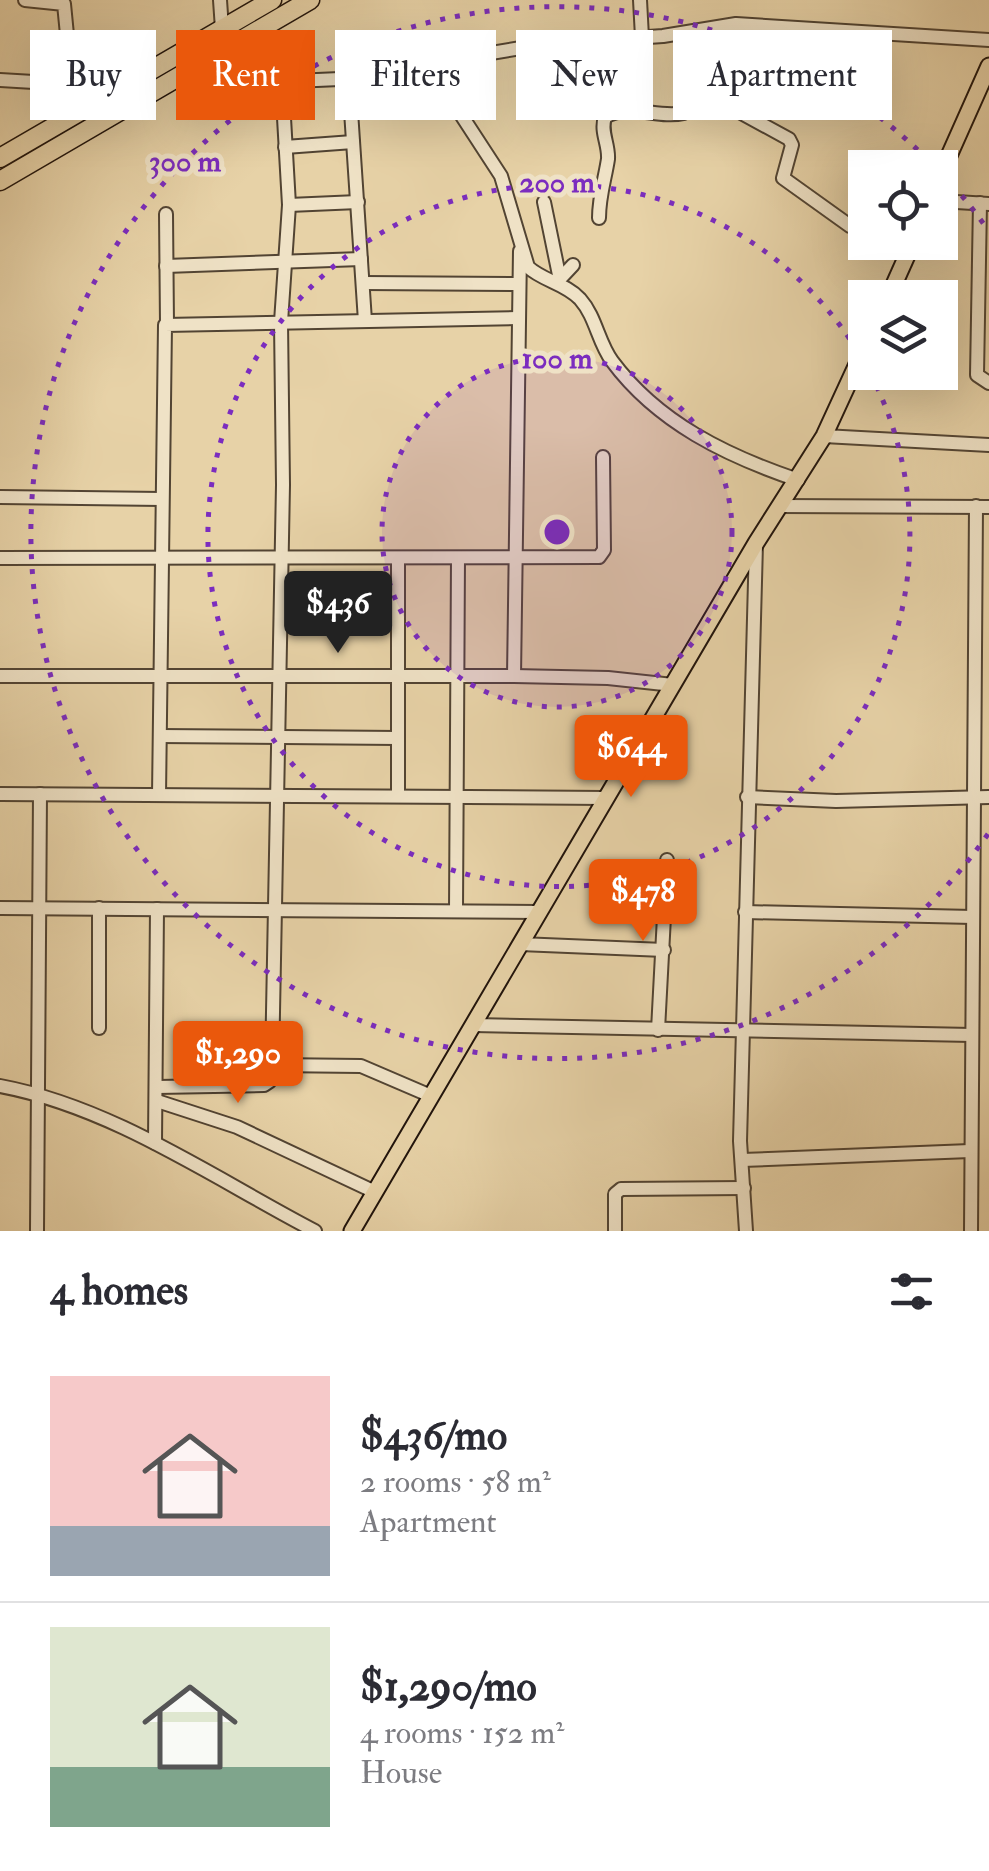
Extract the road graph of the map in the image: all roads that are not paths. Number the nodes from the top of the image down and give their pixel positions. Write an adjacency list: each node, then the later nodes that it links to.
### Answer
1 (24, 0): 7 (street)
2 (220, 0): 6 (street)
3 (272, 0): 6 (highway)
4 (310, 0): 13 (highway)
5 (640, 0): 8 (street)
6 (222, 29): 11 (highway)
7 (67, 30)
8 (642, 30)
9 (653, 36): 10 (street)
10 (989, 40)
11 (156, 68)
12 (988, 73): 22 (main road)
13 (174, 79): 24 (highway)
14 (0, 80): 15 (street)
15 (30, 82)
16 (66, 120): 23 (highway)
17 (284, 120): 21 (street)
18 (352, 120): 20 (street)
19 (465, 120): 33 (street)
20 (353, 142): 21 (street); 25 (street)
21 (286, 146): 29 (street)
22 (952, 150)
23 (0, 158)
24 (0, 180)
25 (358, 202): 29 (street); 34 (street)
26 (544, 202): 38 (street)
27 (958, 202): 28 (street)
28 (984, 204): 45 (street)
29 (288, 205): 35 (street)
30 (166, 214): 37 (street)
31 (600, 218): 32 (street)
32 (848, 225)
33 (520, 248): 38 (street); 40 (street)
34 (361, 259): 35 (street); 39 (street)
35 (284, 260): 37 (street); 43 (street)
36 (573, 265): 38 (street)
37 (166, 266): 44 (street)
38 (558, 279): 51 (street)
39 (362, 283): 40 (street); 42 (street)
40 (518, 284): 41 (street)
41 (517, 318): 42 (street); 61 (street)
42 (365, 321): 43 (street)
43 (281, 322): 44 (street); 62 (street)
44 (166, 324): 53 (street)
45 (983, 324): 46 (street)
46 (989, 383)
47 (848, 384): 48 (main road)
48 (824, 436): 49 (street); 51 (main road)
49 (989, 445)
50 (603, 457): 61 (street)
51 (798, 480): 54 (main road)
52 (0, 497): 53 (street)
53 (162, 499): 58 (street)
54 (780, 506): 55 (street); 56 (main road)
55 (983, 506): 63 (street)
56 (756, 543): 71 (main road); 81 (street)
57 (0, 558): 58 (street)
58 (162, 558): 62 (street); 65 (street)
59 (398, 558): 60 (street); 62 (street); 66 (street)
60 (458, 558): 61 (street); 67 (street)
61 (515, 558): 68 (street)
62 (282, 559): 69 (street)
63 (982, 562): 70 (street)
64 (0, 676): 65 (street)
65 (160, 676): 69 (street); 72 (street)
66 (398, 676): 67 (street); 69 (street); 74 (street)
67 (456, 676): 68 (street); 80 (street)
68 (514, 676): 71 (street)
69 (278, 677): 73 (street)
70 (983, 681): 82 (street)
71 (672, 685): 83 (main road)
72 (160, 736): 73 (street); 77 (street)
73 (278, 736): 74 (street); 78 (street)
74 (398, 738): 79 (street)
75 (0, 794): 76 (street)
76 (40, 794): 77 (street); 87 (street)
77 (159, 795): 78 (street)
78 (278, 796): 79 (street); 90 (street)
79 (398, 796): 80 (street)
80 (454, 796): 83 (street); 92 (street)
81 (747, 797): 82 (street); 94 (street)
82 (982, 797): 91 (street)
83 (606, 798): 93 (main road)
84 (666, 860): 96 (street)
85 (989, 904): 91 (street)
86 (0, 908): 87 (street)
87 (40, 908): 88 (street); 106 (street)
88 (99, 908): 89 (street); 98 (street)
89 (158, 909): 90 (street); 104 (street)
90 (277, 910): 92 (street); 102 (street)
91 (973, 910): 94 (street); 101 (street)
92 (456, 911): 93 (street)
93 (539, 912): 95 (main road)
94 (745, 912): 100 (street)
95 (520, 944): 96 (street); 97 (main road)
96 (664, 950): 99 (street)
97 (473, 1024): 99 (street); 105 (main road)
98 (98, 1028)
99 (658, 1030): 100 (street)
100 (742, 1030): 101 (street); 109 (street)
101 (972, 1035): 108 (street)
102 (272, 1065): 104 (street); 105 (street)
103 (0, 1086): 106 (street)
104 (157, 1094): 107 (street); 111 (street)
105 (431, 1096): 111 (main road)
106 (40, 1097): 107 (street); 112 (street)
107 (155, 1144): 113 (street)
108 (970, 1151): 109 (street); 117 (street)
109 (742, 1160): 110 (street)
110 (744, 1188): 115 (street); 116 (street)
111 (375, 1192): 114 (main road)
112 (38, 1231)
113 (314, 1231)
114 (352, 1231)
115 (616, 1231)
116 (746, 1231)
117 (971, 1231)

